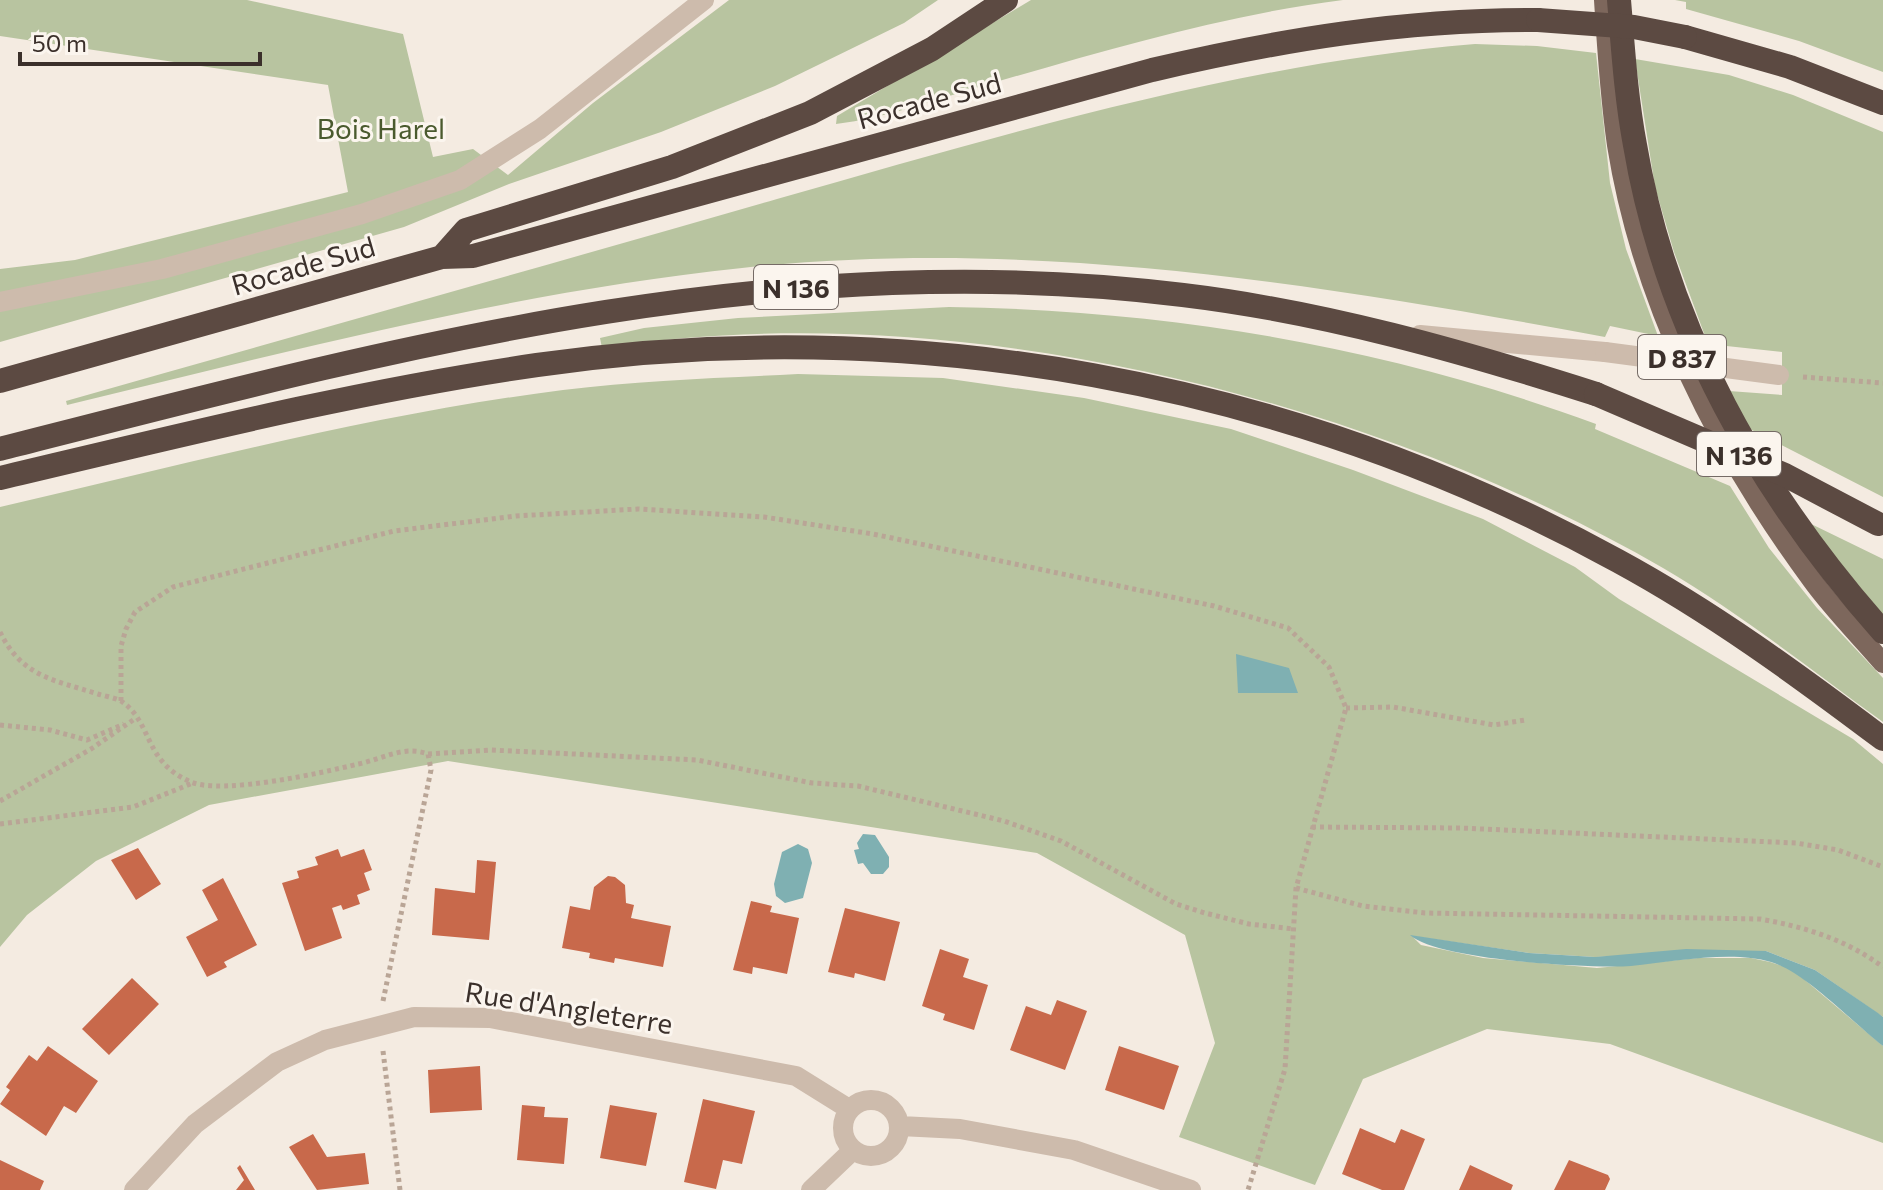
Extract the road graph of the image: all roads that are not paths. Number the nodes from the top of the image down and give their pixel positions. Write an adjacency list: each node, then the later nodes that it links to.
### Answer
1 (704, 0): 7 (street)
2 (1006, 0): 6 (highway)
3 (1604, 0): 15 (main road, D 837)
4 (1619, 0): 14 (highway)
5 (1883, 103): 6 (highway, Rocade Sud, bridge)
6 (442, 257): 10 (highway, Rocade Sud)
7 (0, 302)
8 (1384, 333): 9 (street, bridge); 11 (highway, N 136); 13 (highway, N 136, bridge)
9 (1779, 375)
10 (0, 381)
11 (0, 449)
12 (0, 478): 16 (highway)
13 (1880, 526)
14 (1883, 632)
15 (1883, 663)
16 (1883, 739)
17 (849, 1109): 18 (street); 19 (street); 20 (street, Rue d'Angleterre)
18 (900, 1126): 19 (street); 22 (street)
19 (853, 1150): 21 (street)
20 (134, 1190)
21 (811, 1190)
22 (1191, 1190)

